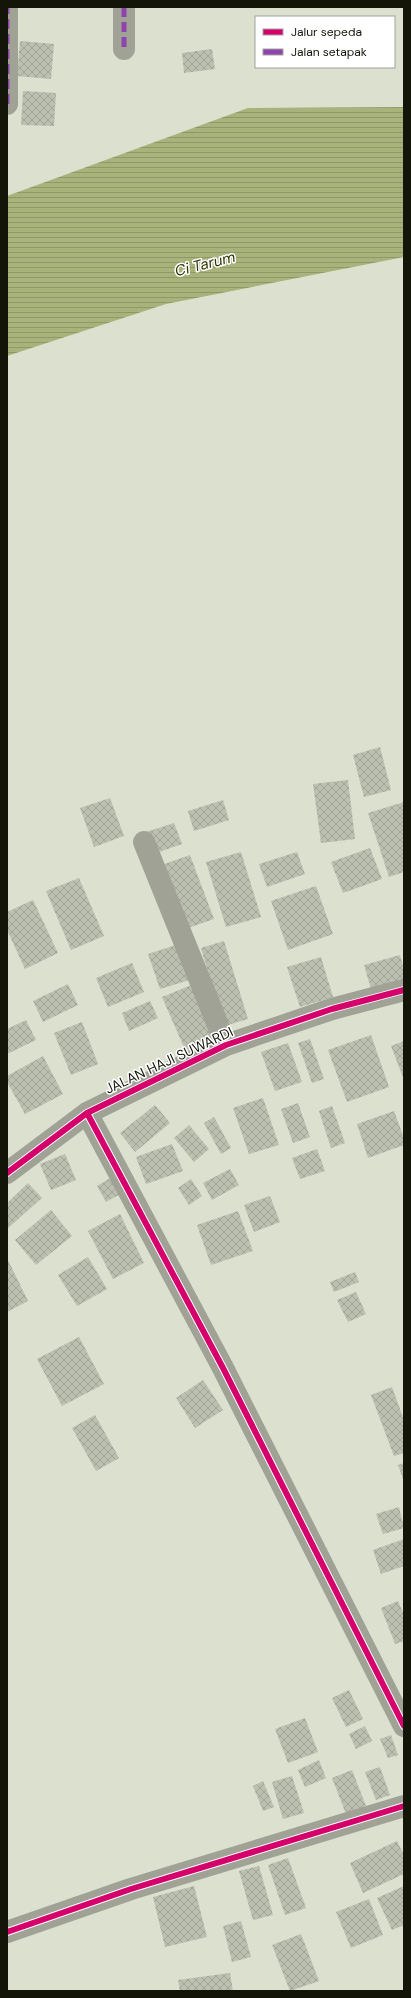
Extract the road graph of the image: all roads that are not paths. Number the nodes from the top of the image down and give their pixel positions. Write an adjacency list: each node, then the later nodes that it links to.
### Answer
1 (8, 7): 4 (street)
2 (124, 7): 3 (street)
3 (124, 49)
4 (7, 104)
5 (144, 842): 7 (street)
6 (404, 990): 7 (street, JALAN HAJI SUWARDI)
7 (226, 1045): 8 (street, JALAN HAJI SUWARDI)
8 (87, 1112): 9 (street, JALAN HAJI SUWARDI); 10 (street)
9 (7, 1173)
10 (404, 1726)
11 (404, 1806): 12 (street)
12 (7, 1932)

